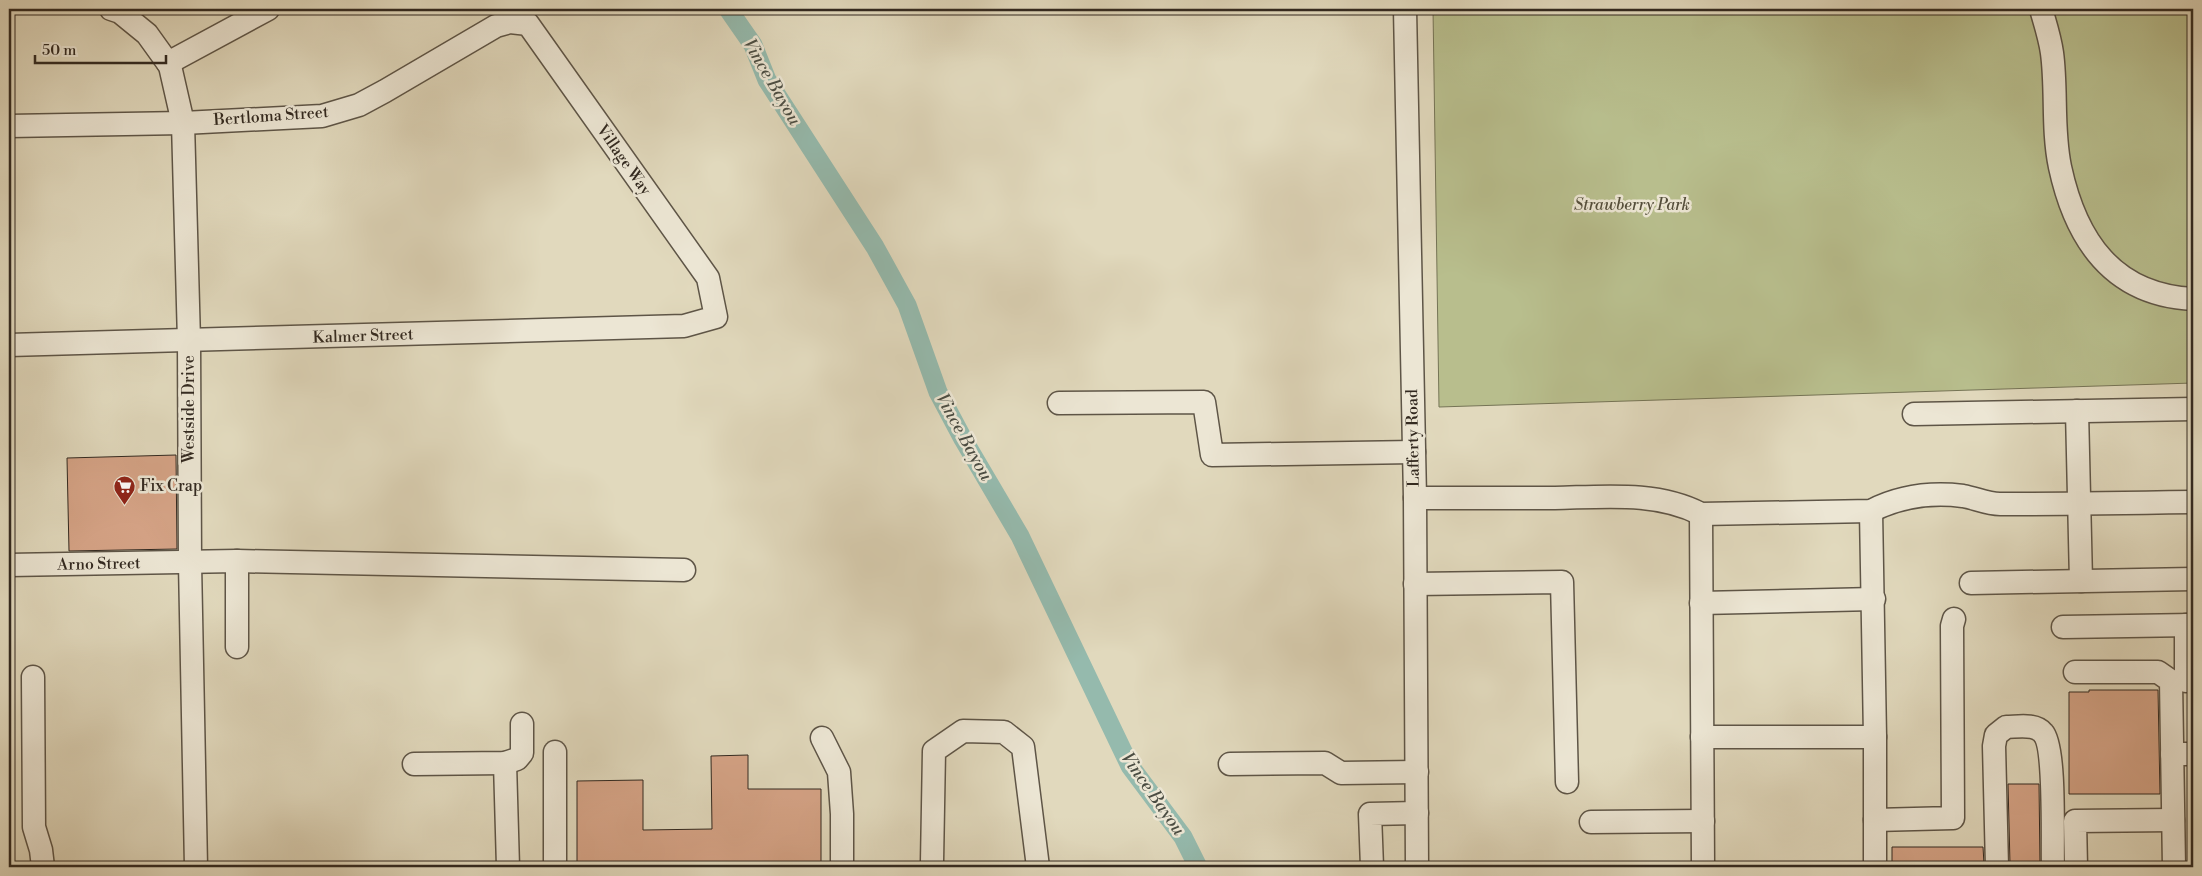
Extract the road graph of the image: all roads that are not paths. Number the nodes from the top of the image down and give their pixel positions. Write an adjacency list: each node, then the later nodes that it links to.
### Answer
1 (111, 9): 6 (street, Westside Drive)
2 (268, 9): 6 (street)
3 (1405, 9): 17 (street, Lafferty Road)
4 (2041, 9): 9 (street)
5 (510, 22): 7 (street, Bertloma Street); 10 (street, Village Way)
6 (168, 63): 7 (street, Westside Drive)
7 (183, 123): 8 (street, Bertloma Street); 11 (street, Westside Drive)
8 (9, 126)
9 (2193, 299)
10 (716, 317): 11 (street, Kalmer Street)
11 (189, 341): 12 (street, Kalmer Street); 24 (street, Westside Drive)
12 (9, 345)
13 (1059, 403): 17 (street)
14 (2193, 409): 15 (street)
15 (2077, 411): 16 (street); 20 (street)
16 (1914, 414)
17 (1414, 452): 18 (street, Lafferty Road)
18 (1415, 498): 22 (street); 30 (street, Lafferty Road)
19 (2193, 502): 20 (street)
20 (2079, 504): 21 (street); 28 (street)
21 (1871, 511): 22 (street); 31 (street)
22 (1701, 514): 32 (street)
23 (237, 560): 24 (street, Arno Street); 26 (street, Arno Street); 36 (street)
24 (190, 563): 25 (street, Arno Street); 58 (street, Westside Drive)
25 (9, 565)
26 (684, 570)
27 (2193, 579): 28 (street)
28 (2080, 581): 29 (street)
29 (1971, 583)
30 (1415, 584): 49 (street, Lafferty Road); 50 (street)
31 (1874, 599): 32 (street); 42 (street)
32 (1701, 603): 41 (street)
33 (1954, 619): 52 (street)
34 (2190, 625): 35 (street); 39 (street)
35 (2063, 627)
36 (237, 647)
37 (2075, 672): 39 (street)
38 (33, 677): 57 (street)
39 (2183, 681): 45 (street)
40 (522, 724): 46 (street)
41 (1702, 737): 42 (street); 55 (street)
42 (1875, 737): 52 (street)
43 (822, 738): 61 (street)
44 (555, 752): 60 (street)
45 (2183, 754): 53 (street)
46 (505, 763): 47 (street); 59 (street)
47 (414, 764)
48 (1230, 764): 49 (street)
49 (1416, 772): 51 (street, Lafferty Road)
50 (1567, 782)
51 (1417, 813): 63 (street); 64 (street, Lafferty Road)
52 (1875, 820): 66 (street)
53 (2173, 820): 69 (street); 70 (street)
54 (1592, 822): 55 (street)
55 (1703, 822): 65 (street)
56 (932, 862): 62 (street)
57 (43, 867)
58 (196, 867)
59 (508, 867)
60 (555, 867)
61 (842, 867)
62 (1038, 867)
63 (1372, 867)
64 (1417, 867)
65 (1703, 867)
66 (1875, 867)
67 (1997, 867): 68 (street)
68 (2053, 867)
69 (2076, 867)
70 (2174, 867)

